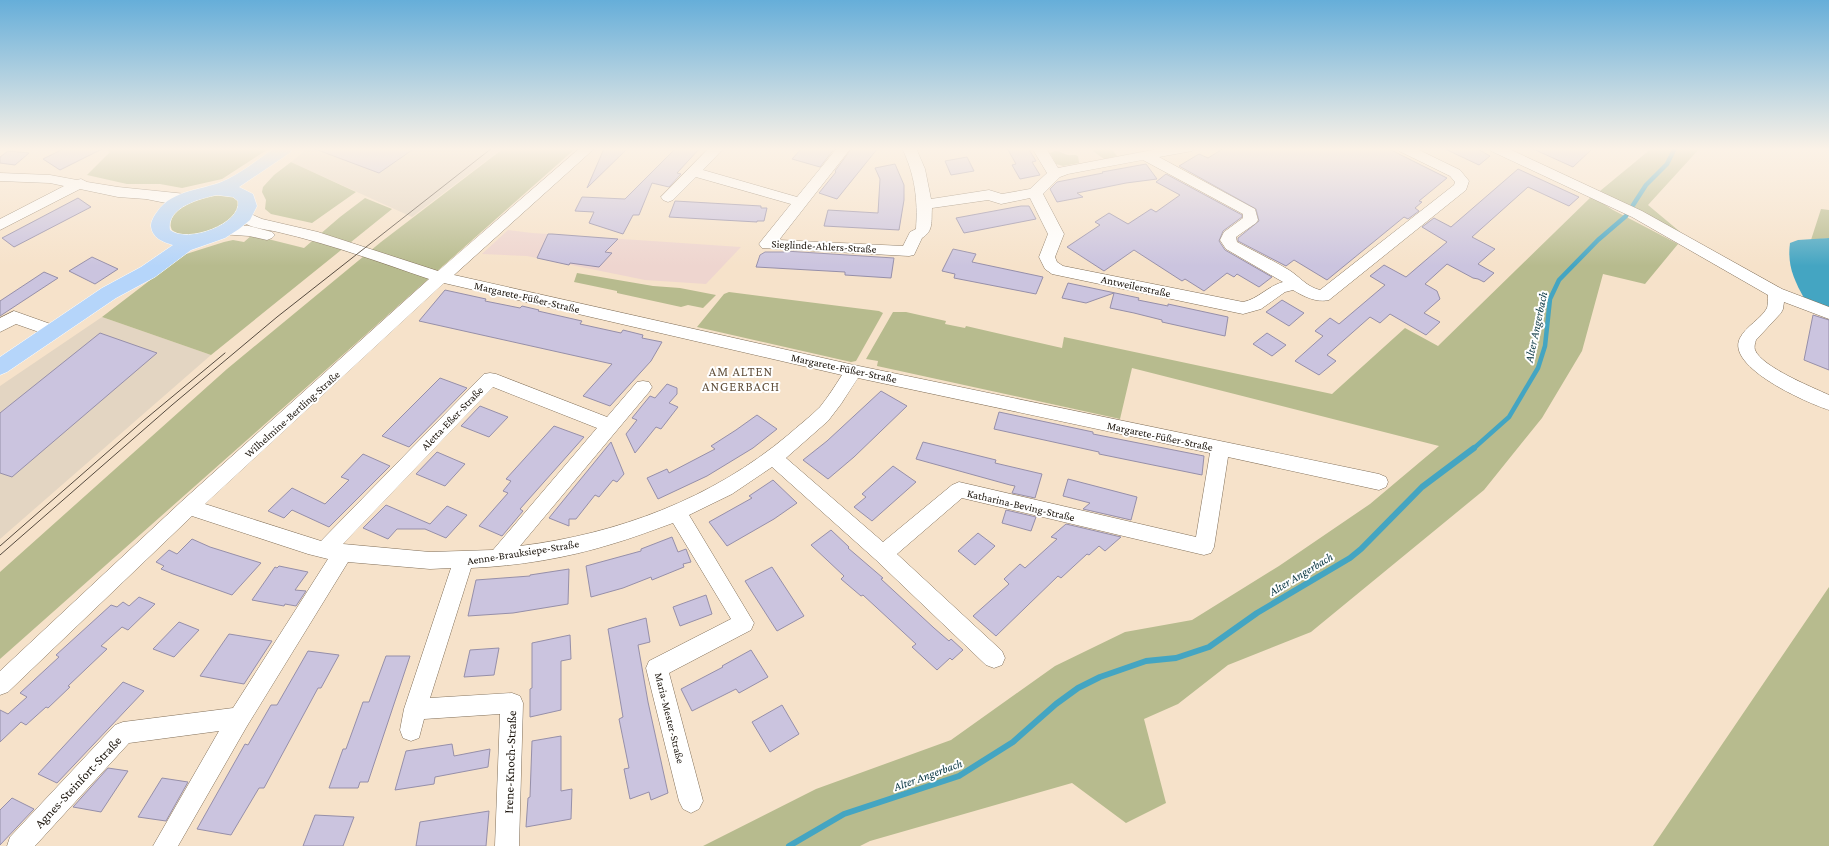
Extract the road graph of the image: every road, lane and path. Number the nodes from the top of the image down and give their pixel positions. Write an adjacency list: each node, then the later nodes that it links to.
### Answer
1 (74, 187): 24 (street)
2 (97, 187): 15 (street)
3 (225, 187): 14 (main road)
4 (249, 187): 17 (main road)
5 (543, 187): 29 (street, Wilhelmine-Bertling-Straße)
6 (678, 187): 18 (street)
7 (747, 187): 20 (street)
8 (810, 187): 20 (street, Sieglinde-Ahlers-Straße)
9 (924, 187): 21 (street)
10 (1041, 187): 16 (street)
11 (1204, 187): 30 (street)
12 (1459, 187): 30 (street)
13 (1581, 187): 32 (street)
14 (217, 190): 17 (main road); 19 (main road)
15 (118, 192): 19 (street); 22 (street)
16 (1035, 193): 21 (street); 30 (street, Antweilerstraße)
17 (245, 197): 23 (main road)
18 (668, 197)
19 (186, 199): 22 (main road)
20 (798, 202): 21 (street, Sieglinde-Ahlers-Straße)
21 (926, 204)
22 (166, 213): 27 (main road)
23 (244, 216): 25 (main road); 26 (street, Margarete-Füßer-Straße)
24 (0, 225)
25 (225, 231): 26 (street); 28 (main road)
26 (313, 235): 29 (street, Margarete-Füßer-Straße)
27 (168, 237): 28 (main road); 31 (main road)
28 (200, 240): 31 (main road)
29 (441, 277): 37 (street, Margarete-Füßer-Straße); 44 (street, Wilhelmine-Bertling-Straße)
30 (1295, 284)
31 (109, 293): 35 (main road)
32 (1776, 293): 33 (street); 39 (street)
33 (1829, 313)
34 (0, 326): 35 (street)
35 (54, 331): 36 (main road)
36 (0, 366)
37 (854, 371): 41 (street, Margarete-Füßer-Straße); 42 (street, Aenne-Brauksiepe-Straße)
38 (644, 387): 40 (street)
39 (1829, 403)
40 (610, 426): 46 (street, Aletta-Eßer-Straße); 48 (street)
41 (1220, 449): 43 (street, Margarete-Füßer-Straße); 47 (street, Katharina-Beving-Straße)
42 (774, 458): 45 (street, Aenne-Brauksiepe-Straße); 47 (street)
43 (1379, 482)
44 (189, 507): 46 (street, Aenne-Brauksiepe-Straße); 51 (street, Wilhelmine-Bertling-Straße)
45 (677, 513): 48 (street, Aenne-Brauksiepe-Straße); 53 (street, Maria-Mester-Straße)
46 (334, 552): 49 (street, Aenne-Brauksiepe-Straße); 52 (street)
47 (883, 554): 50 (street)
48 (498, 558): 49 (street, Aenne-Brauksiepe-Straße)
49 (462, 561): 56 (street, Irene-Knoch-Straße)
50 (994, 658)
51 (0, 685)
52 (239, 718): 54 (street, Agnes-Steinfort-Straße); 55 (street)
53 (692, 801)
54 (19, 846)
55 (164, 846)
56 (507, 846)

